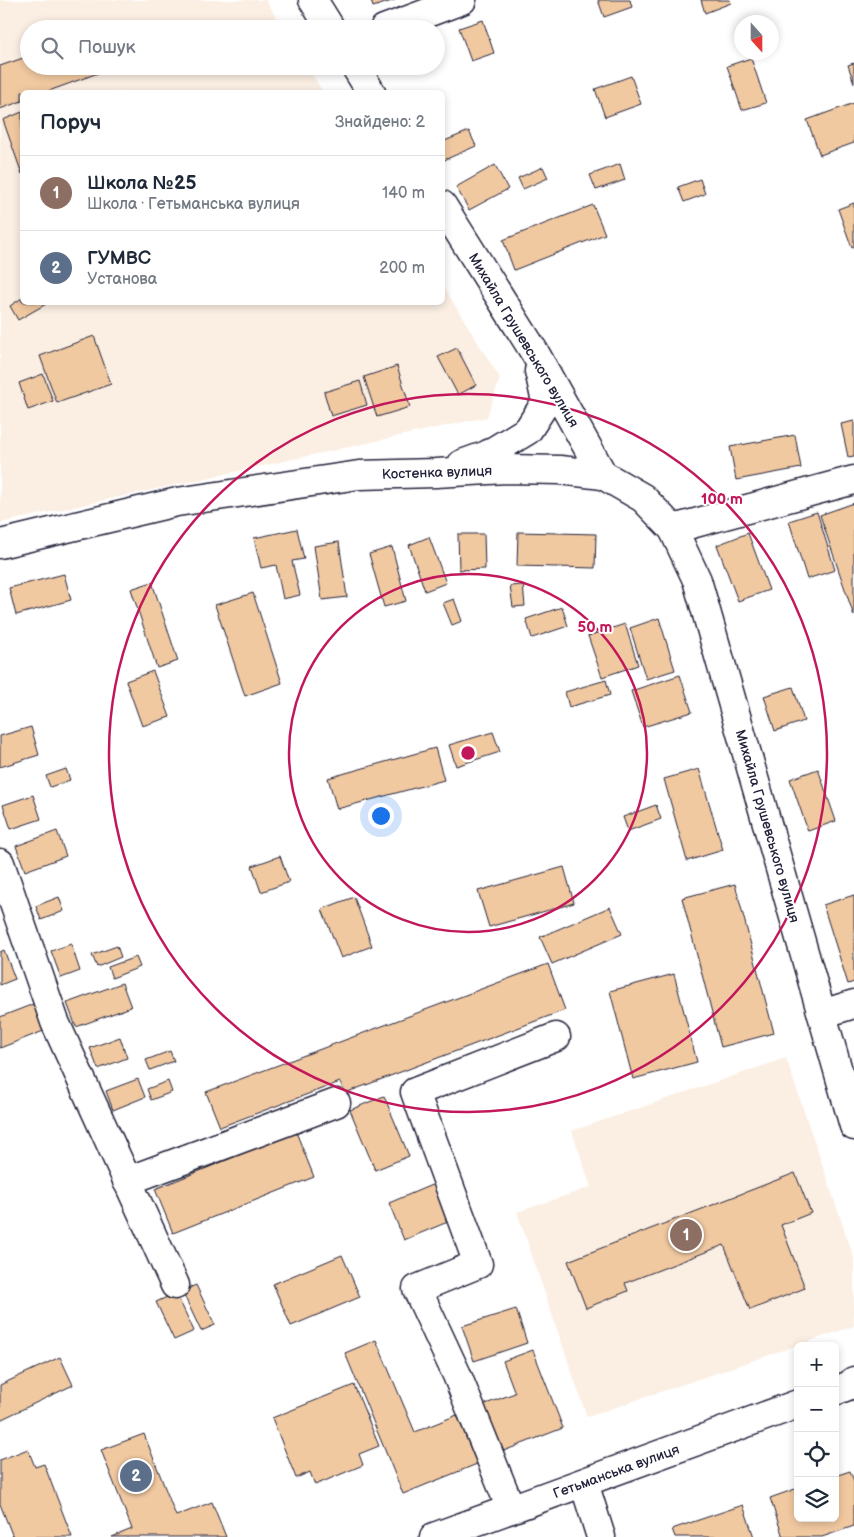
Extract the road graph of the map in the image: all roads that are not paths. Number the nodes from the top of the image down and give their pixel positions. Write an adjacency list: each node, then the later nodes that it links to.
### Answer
1 (313, 0): 3 (street)
2 (462, 0): 4 (street)
3 (325, 20)
4 (408, 20)
5 (361, 75): 6 (street)
6 (370, 90)
7 (445, 211): 8 (street, Михайла Грушевського вулиця)
8 (535, 353): 9 (street); 10 (street, Михайла Грушевського вулиця)
9 (436, 473): 10 (street, Костенка вулиця); 13 (street, Костенка вулиця)
10 (603, 476): 12 (street, Костенка вулиця)
11 (854, 480): 12 (street)
12 (673, 530): 16 (street, Михайла Грушевського вулиця)
13 (0, 544)
14 (0, 863): 20 (street)
15 (854, 1004): 16 (street)
16 (822, 1014): 19 (street, Михайла Грушевського вулиця)
17 (556, 1036): 24 (street)
18 (336, 1103): 20 (street)
19 (854, 1126)
20 (128, 1181): 21 (street)
21 (175, 1284)
22 (794, 1405): 23 (street, Гетьманська вулиця)
23 (584, 1483): 24 (street, Гетьманська вулиця); 26 (street)
24 (511, 1509): 25 (street, Гетьманська вулиця)
25 (434, 1537)
26 (601, 1537)

